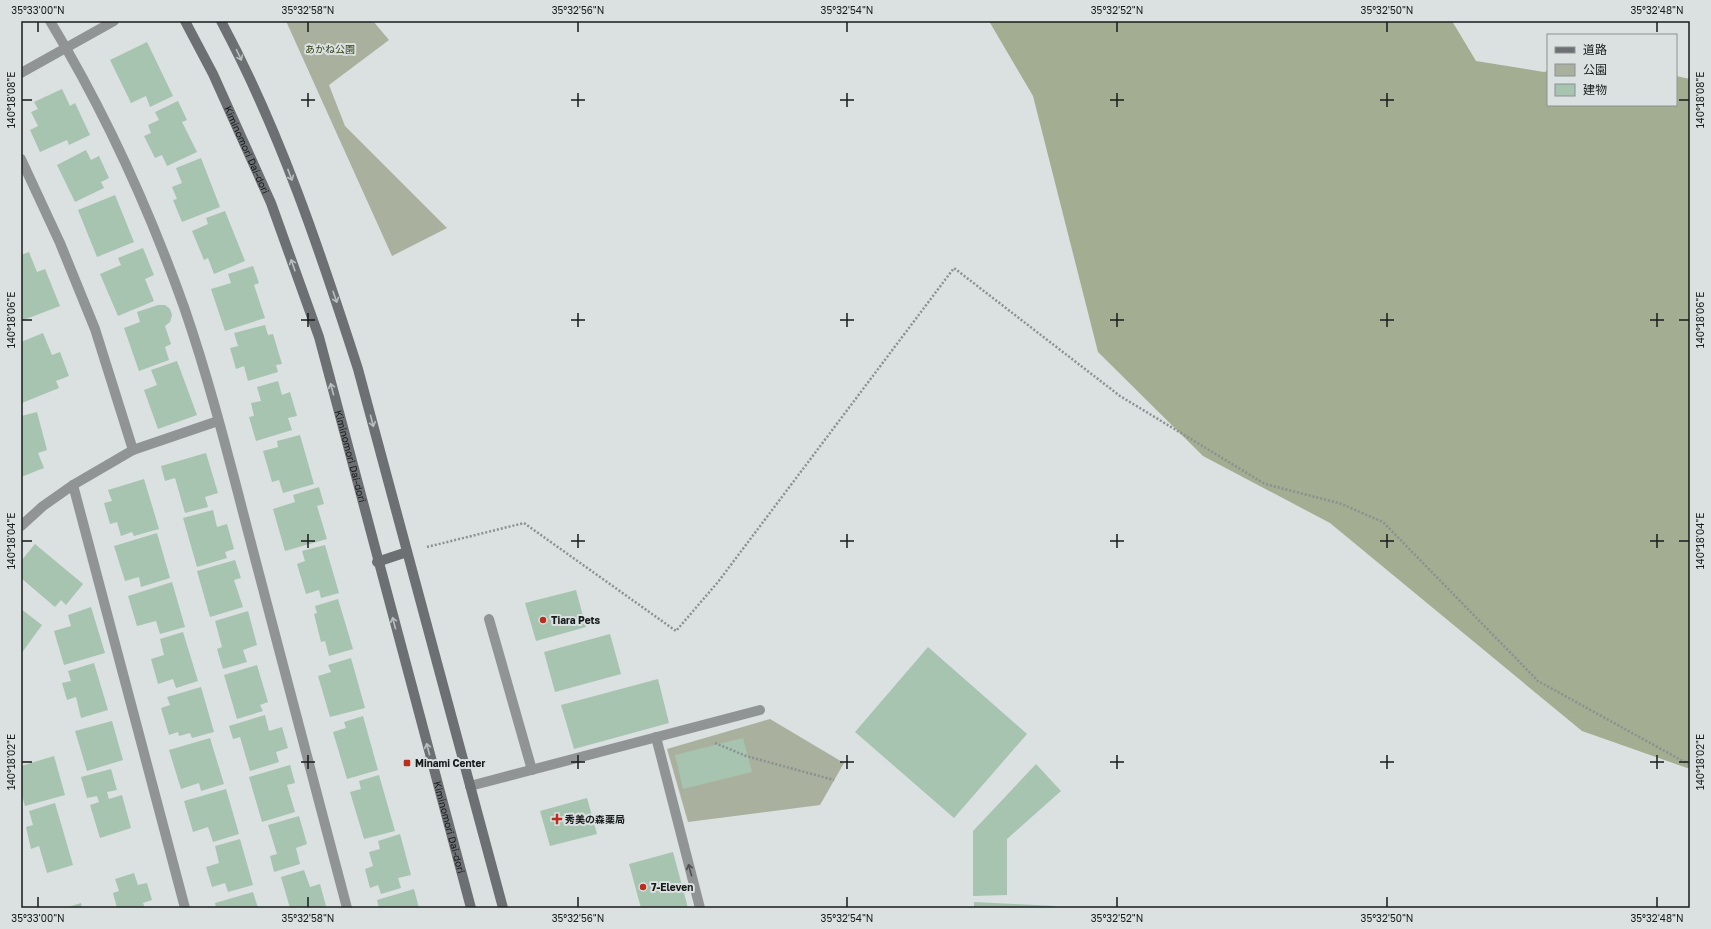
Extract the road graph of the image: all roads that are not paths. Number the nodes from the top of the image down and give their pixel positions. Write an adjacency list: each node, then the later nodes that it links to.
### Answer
1 (50, 21): 5 (street)
2 (114, 21): 5 (street)
3 (185, 21): 13 (street, Kiminomori Dai-dori, one-way to 3)
4 (221, 21): 12 (street, one-way to 12)
5 (66, 47): 6 (street); 8 (street)
6 (21, 73)
7 (21, 159): 9 (street)
8 (218, 421): 9 (street); 20 (street)
9 (133, 450): 10 (street)
10 (73, 485): 11 (street); 19 (street)
11 (21, 526)
12 (407, 552): 13 (street); 18 (street)
13 (377, 562): 21 (street, Kiminomori Dai-dori, one-way to 13)
14 (489, 619): 17 (street)
15 (760, 710): 16 (street)
16 (656, 737): 17 (street); 23 (street, one-way to 16)
17 (532, 770): 18 (street)
18 (470, 786): 22 (street)
19 (185, 908)
20 (348, 908)
21 (471, 908)
22 (503, 908)
23 (700, 908)

